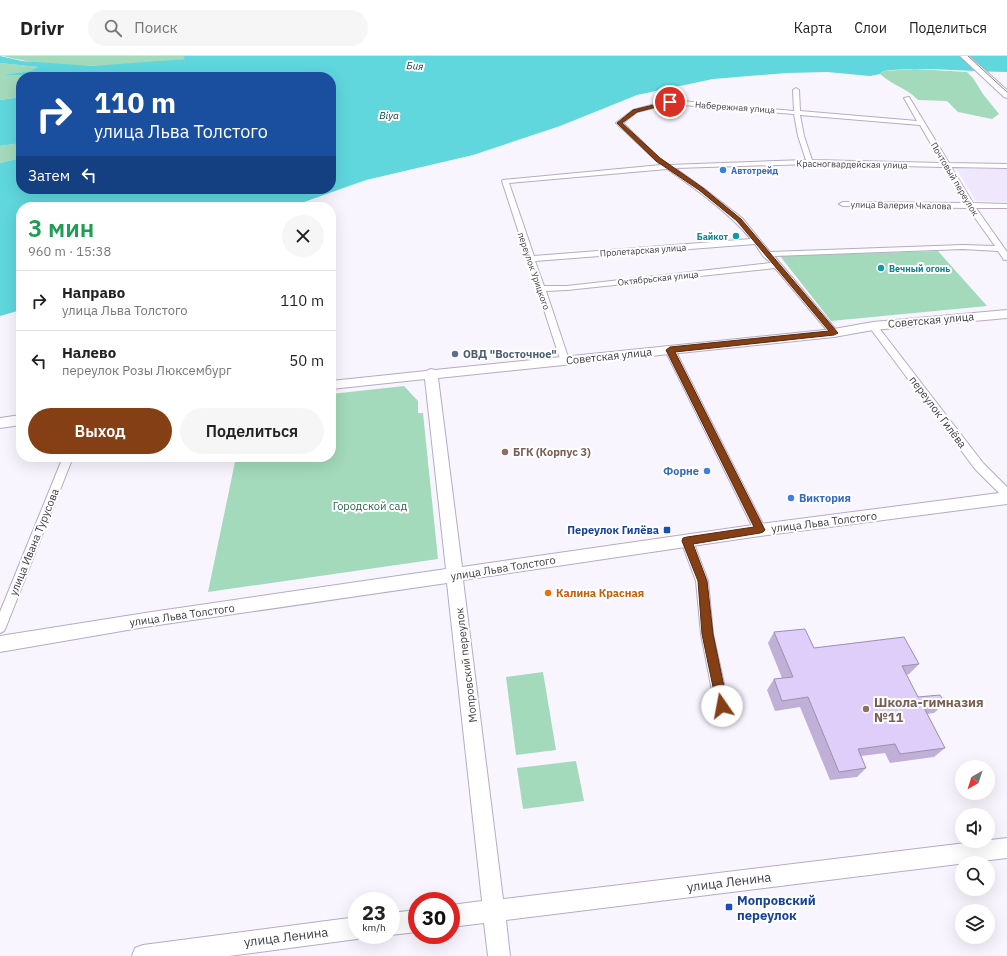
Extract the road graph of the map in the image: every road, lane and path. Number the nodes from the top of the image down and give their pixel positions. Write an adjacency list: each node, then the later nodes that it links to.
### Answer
1 (964, 56): 5 (main road)
2 (971, 56): 3 (main road)
3 (1007, 89)
4 (796, 90): 7 (street)
5 (1007, 95)
6 (907, 98): 8 (street, Почтовый переулок)
7 (796, 112): 8 (street, Набережная улица); 9 (street); 10 (street, Набережная улица)
8 (921, 123): 11 (street, Почтовый переулок)
9 (810, 162): 10 (street, Красногвардейская улица); 11 (street, Красногвардейская улица)
10 (668, 166): 13 (street, Красногвардейская улица); 17 (street)
11 (948, 166): 12 (street, Красногвардейская улица); 15 (street, Почтовый переулок)
12 (1007, 166)
13 (505, 181): 20 (street, переулок Урицкого)
14 (843, 204): 15 (street, улица Валерия Чкалова)
15 (970, 205): 16 (street, улица Валерия Чкалова); 18 (street, Почтовый переулок)
16 (1007, 206)
17 (757, 241): 19 (street); 20 (street, Пролетарская улица)
18 (1001, 249): 19 (street); 21 (street, Почтовый переулок)
19 (766, 254): 22 (street)
20 (530, 258): 23 (street, переулок Урицкого)
21 (1007, 258)
22 (776, 265): 23 (street, Октябрьская улица); 26 (street)
23 (540, 289): 28 (street, переулок Урицкого)
24 (1007, 314): 25 (street, Советская улица)
25 (873, 326): 26 (street, Советская улица); 34 (street, переулок Гилёва)
26 (834, 333): 27 (street, Советская улица)
27 (670, 350): 28 (street, Советская улица); 36 (street)
28 (564, 360): 29 (street, Советская улица)
29 (431, 373): 30 (street, Советская улица); 38 (street, Мопровский переулок)
30 (336, 384)
31 (16, 421): 32 (street)
32 (0, 423)
33 (66, 462): 39 (street, улица Ивана Турусова)
34 (1007, 494)
35 (1007, 498): 36 (street, улица Льва Толстого)
36 (760, 530): 37 (street, улица Льва Толстого)
37 (687, 541): 38 (street, улица Льва Толстого); 41 (street)
38 (455, 575): 40 (street, улица Льва Толстого); 43 (street, Мопровский переулок)
39 (0, 627)
40 (0, 644)
41 (722, 706)
42 (1007, 848): 43 (street, улица Ленина)
43 (494, 911): 44 (street, улица Ленина); 47 (street, Мопровский переулок)
44 (460, 915)
45 (348, 929): 46 (street, улица Ленина)
46 (143, 956)
47 (500, 956)

